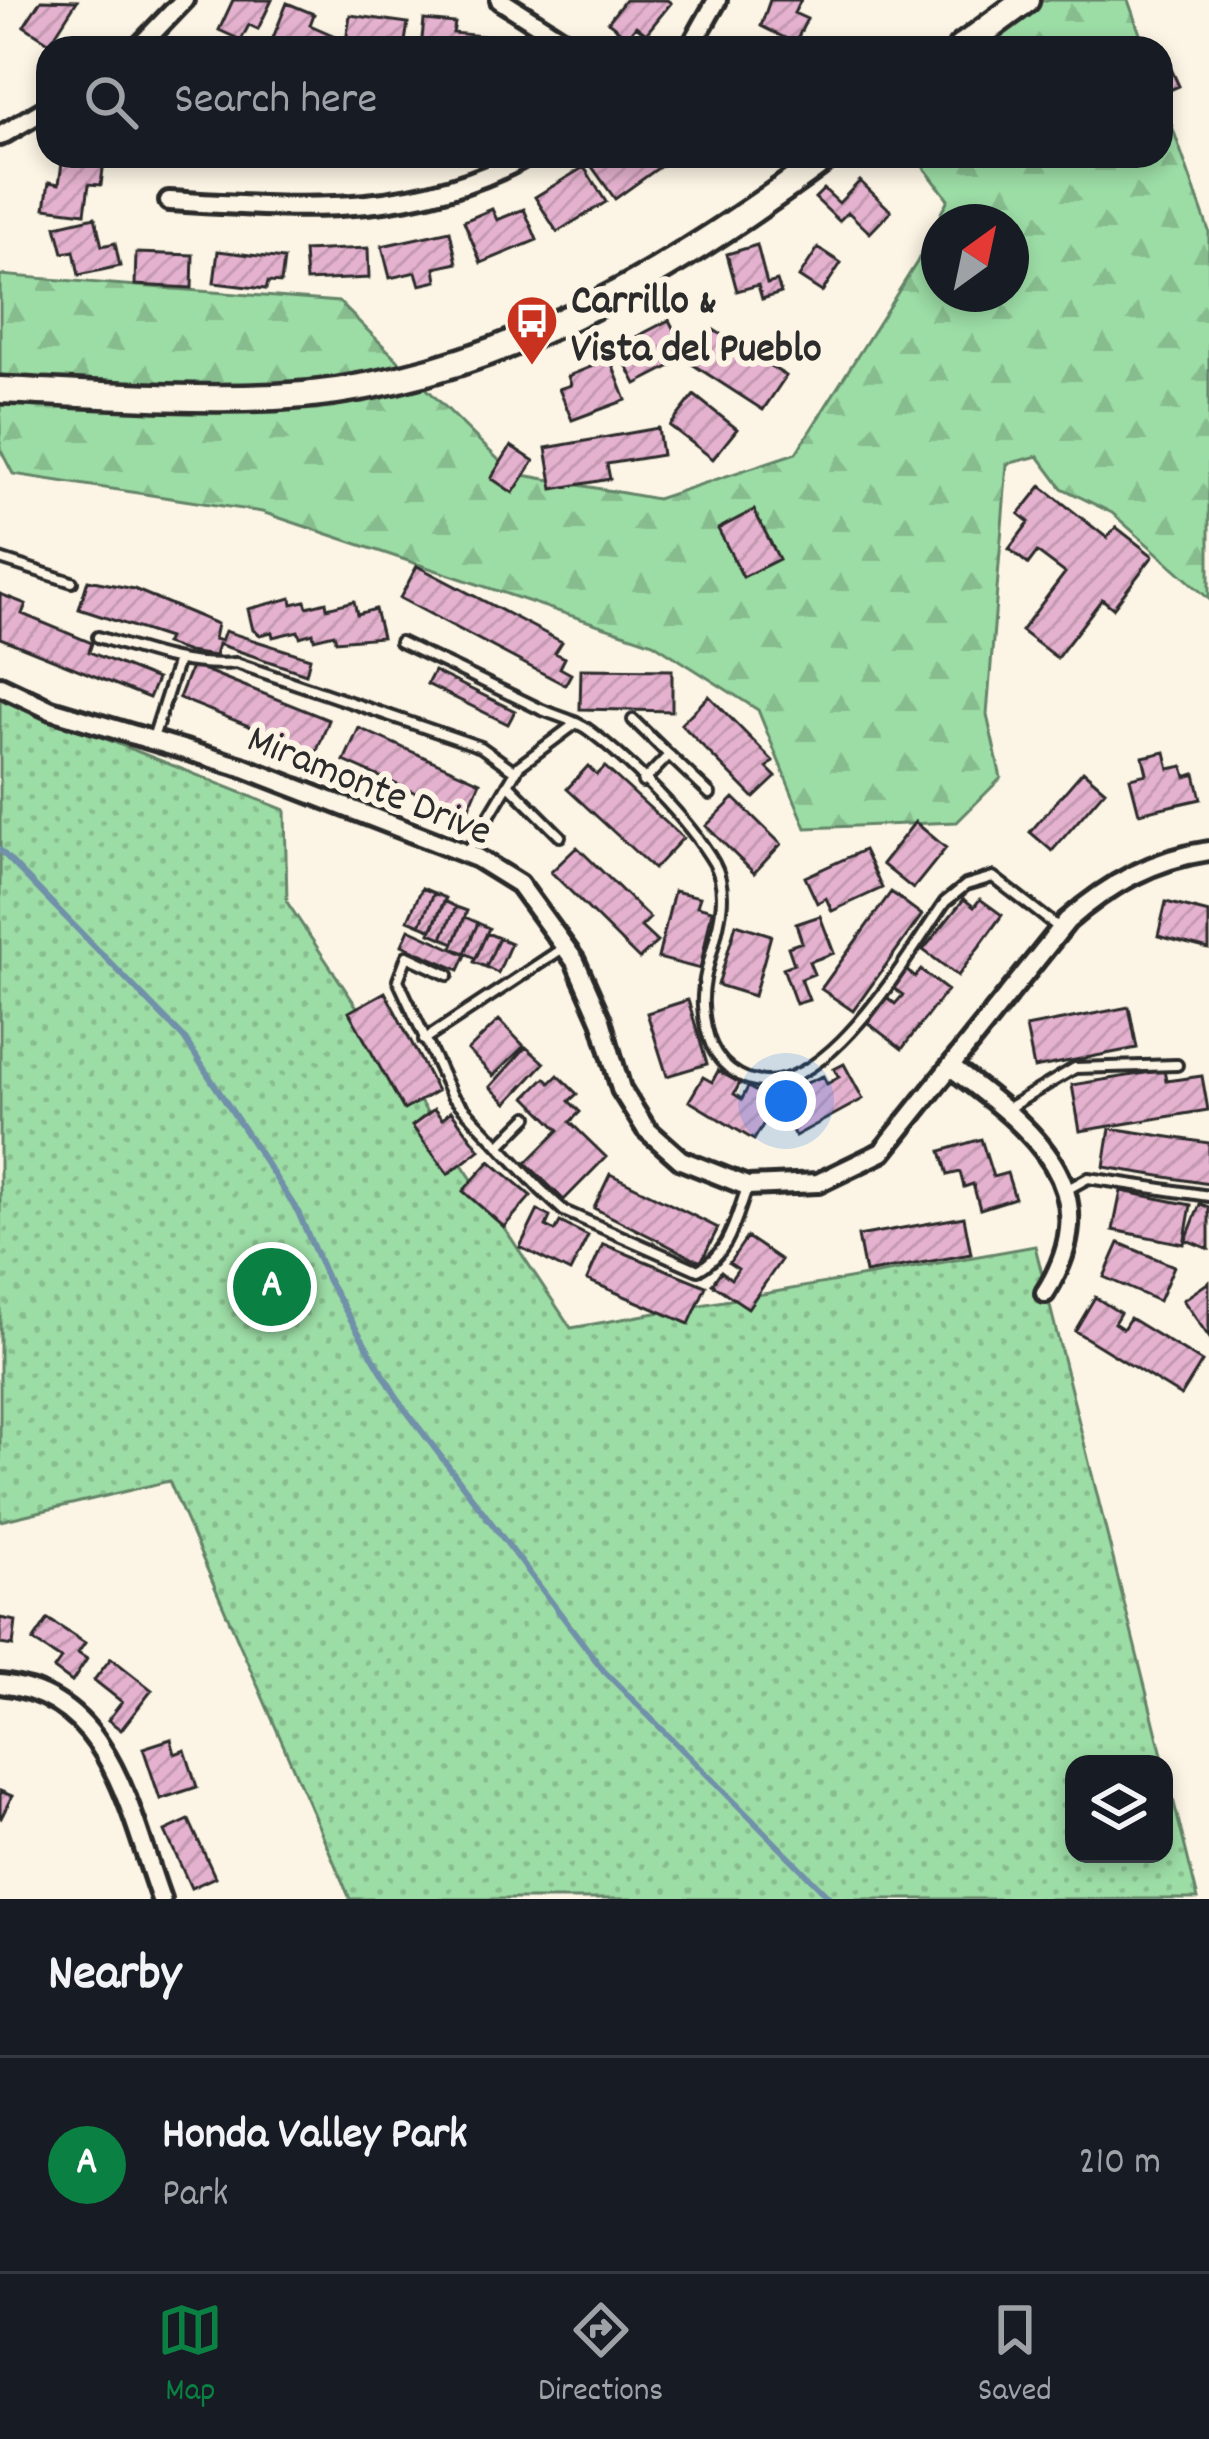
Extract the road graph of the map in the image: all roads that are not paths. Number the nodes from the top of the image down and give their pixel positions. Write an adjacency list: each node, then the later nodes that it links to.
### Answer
1 (184, 0): 5 (street)
2 (500, 0): 6 (street)
3 (718, 0): 7 (street)
4 (1026, 0): 8 (main road)
5 (150, 36)
6 (556, 36)
7 (697, 36)
8 (978, 36)
9 (36, 115): 10 (street)
10 (0, 136)
11 (499, 168): 13 (street)
12 (810, 168): 14 (main road)
13 (169, 201)
14 (0, 390)
15 (0, 560): 16 (lane)
16 (72, 582)
17 (98, 637): 19 (lane)
18 (400, 642): 22 (lane)
19 (178, 660): 23 (lane); 25 (lane)
20 (0, 686): 23 (street, Miramonte Drive)
21 (633, 720): 24 (lane)
22 (576, 723): 25 (lane); 26 (lane)
23 (152, 740): 31 (street, Miramonte Drive)
24 (669, 755): 26 (lane); 28 (lane)
25 (516, 772): 27 (lane)
26 (643, 782): 32 (lane)
27 (508, 784): 29 (lane); 31 (lane)
28 (710, 794)
29 (560, 836)
30 (1209, 851): 32 (street, Miramonte Drive)
31 (466, 854): 33 (street, Miramonte Drive)
32 (1060, 929): 37 (street, Miramonte Drive)
33 (565, 947): 35 (lane); 41 (street, Miramonte Drive)
34 (448, 975): 35 (lane)
35 (424, 1040): 40 (lane)
36 (1177, 1064): 38 (lane)
37 (952, 1068): 38 (street); 41 (street, Miramonte Drive)
38 (1007, 1109): 42 (street)
39 (527, 1118): 40 (lane)
40 (499, 1146): 41 (lane)
41 (747, 1186)
42 (1066, 1190): 43 (lane); 44 (street)
43 (1209, 1196)
44 (1045, 1293)
45 (0, 1684): 46 (street)
46 (161, 1899)

